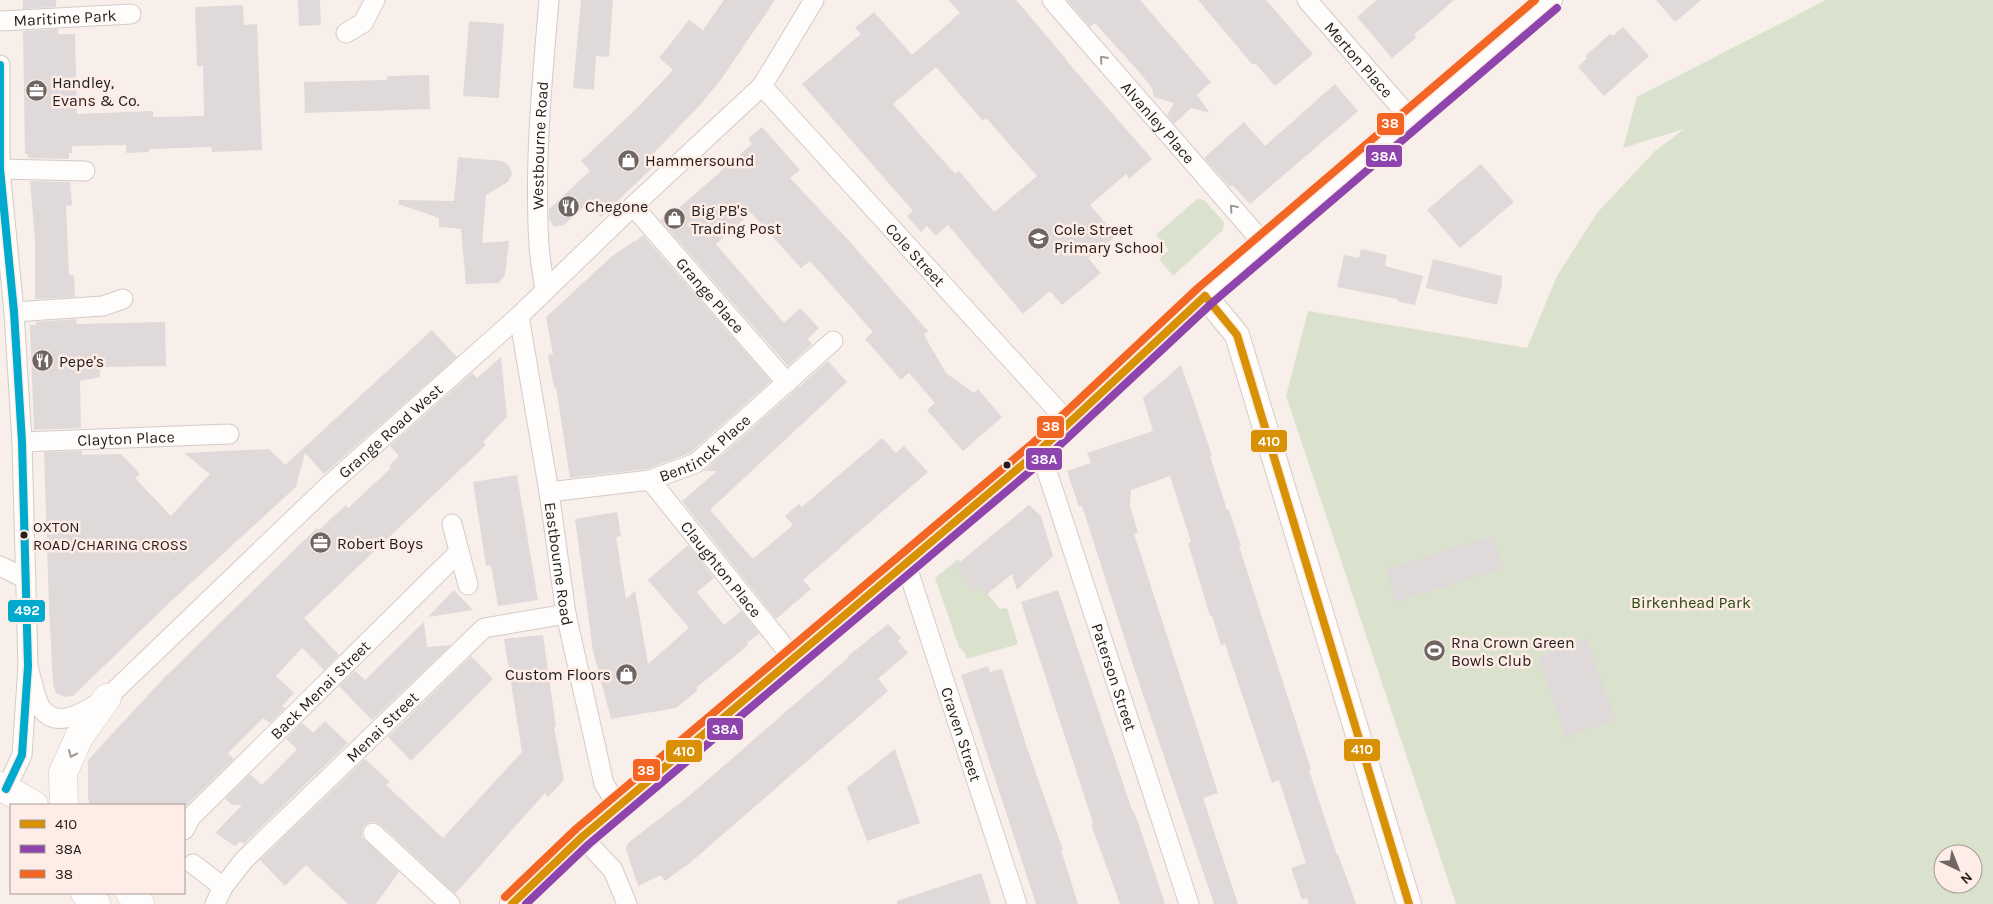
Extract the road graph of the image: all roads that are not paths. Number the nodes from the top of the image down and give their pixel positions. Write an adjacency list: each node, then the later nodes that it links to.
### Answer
1 (375, 0): 9 (street)
2 (549, 0): 17 (street, Westbourne Road)
3 (814, 0): 11 (street, Grange Road West)
4 (1052, 0): 16 (street, Alvanley Place, one-way to 4)
5 (1307, 0): 12 (street, Merton Place)
6 (1550, 0): 12 (street)
7 (131, 14): 8 (street, Maritime Park)
8 (0, 21)
9 (346, 33)
10 (0, 67): 13 (street)
11 (762, 86): 15 (street, Grange Road West); 24 (street, Cole Street)
12 (1411, 119): 16 (street)
13 (0, 169): 14 (street); 20 (street)
14 (85, 171)
15 (633, 206): 17 (street, Grange Road West); 23 (street, Grange Place)
16 (1265, 245): 18 (street)
17 (545, 291): 21 (street, Grange Road West)
18 (1205, 296): 24 (street); 59 (street)
19 (123, 299): 20 (street)
20 (14, 312): 26 (street)
21 (519, 316): 29 (street, Eastbourne Road); 39 (street, Grange Road West)
22 (833, 341): 23 (street, Bentinck Place)
23 (787, 383): 28 (street, Bentinck Place)
24 (1069, 423): 27 (street)
25 (229, 434): 26 (street, Clayton Place)
26 (22, 442): 34 (street)
27 (1040, 450): 32 (street); 58 (street, Paterson Street)
28 (650, 480): 29 (street, Bentinck Place); 37 (street, Claughton Place)
29 (549, 492): 36 (street, Eastbourne Road)
30 (452, 524): 31 (street)
31 (459, 552): 35 (street); 44 (street, Back Menai Street)
32 (906, 564): 37 (street); 57 (street, Craven Street)
33 (0, 566): 34 (street)
34 (26, 579): 38 (street)
35 (468, 585)
36 (566, 614): 43 (street, Eastbourne Road); 48 (street, Menai Street)
37 (793, 658): 43 (street)
38 (28, 666): 39 (street, Grange Road West); 40 (street)
39 (107, 698): 42 (main road, one-way to 42)
40 (7, 793): 41 (main road)
41 (32, 804)
42 (64, 804)
43 (618, 806): 46 (street)
44 (185, 828)
45 (373, 833): 54 (street)
46 (582, 836): 55 (street); 56 (street)
47 (193, 864): 48 (street)
48 (223, 887): 53 (street, Menai Street)
49 (86, 894): 51 (main road)
50 (131, 894): 52 (main road)
51 (96, 904)
52 (142, 904)
53 (215, 904)
54 (450, 904)
55 (512, 904)
56 (627, 904)
57 (1017, 904)
58 (1189, 904)
59 (1409, 904)

